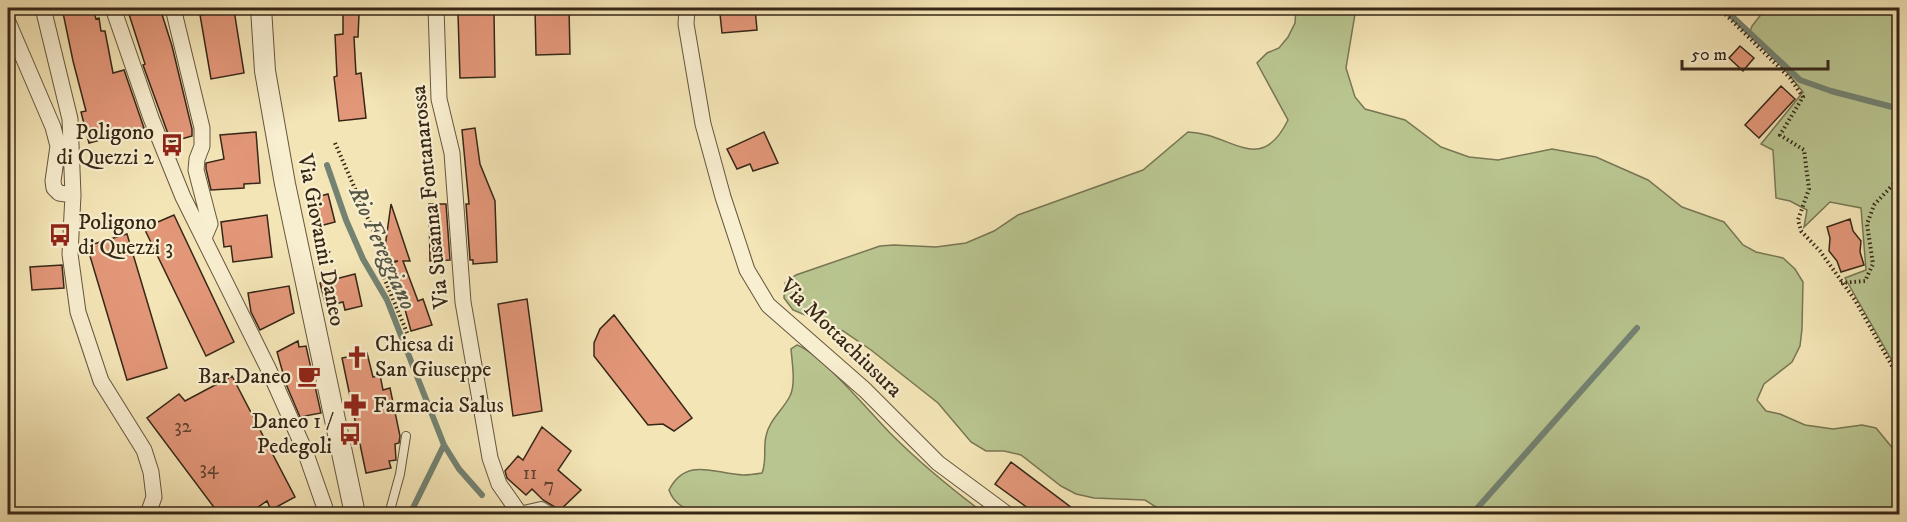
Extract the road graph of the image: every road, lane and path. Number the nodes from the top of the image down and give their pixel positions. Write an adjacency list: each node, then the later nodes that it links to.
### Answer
1 (43, 8): 11 (street)
2 (113, 8): 12 (street)
3 (172, 8): 12 (street)
4 (261, 8): 19 (street, Via Giovanni Daneo)
5 (436, 8): 21 (street, Via Susanna Fontanarossa)
6 (687, 8): 23 (street, Via Mottachiusura)
7 (1719, 8): 13 (path)
8 (8, 22): 11 (street)
9 (335, 143): 14 (path)
10 (1899, 177): 13 (path)
11 (73, 195): 17 (street)
12 (204, 238): 18 (street)
13 (1841, 283): 15 (path)
14 (408, 334)
15 (1899, 380)
16 (406, 436): 20 (lane)
17 (148, 514)
18 (327, 514)
19 (355, 514)
20 (389, 514)
21 (520, 514): 22 (street)
22 (551, 514)
23 (1007, 514)

